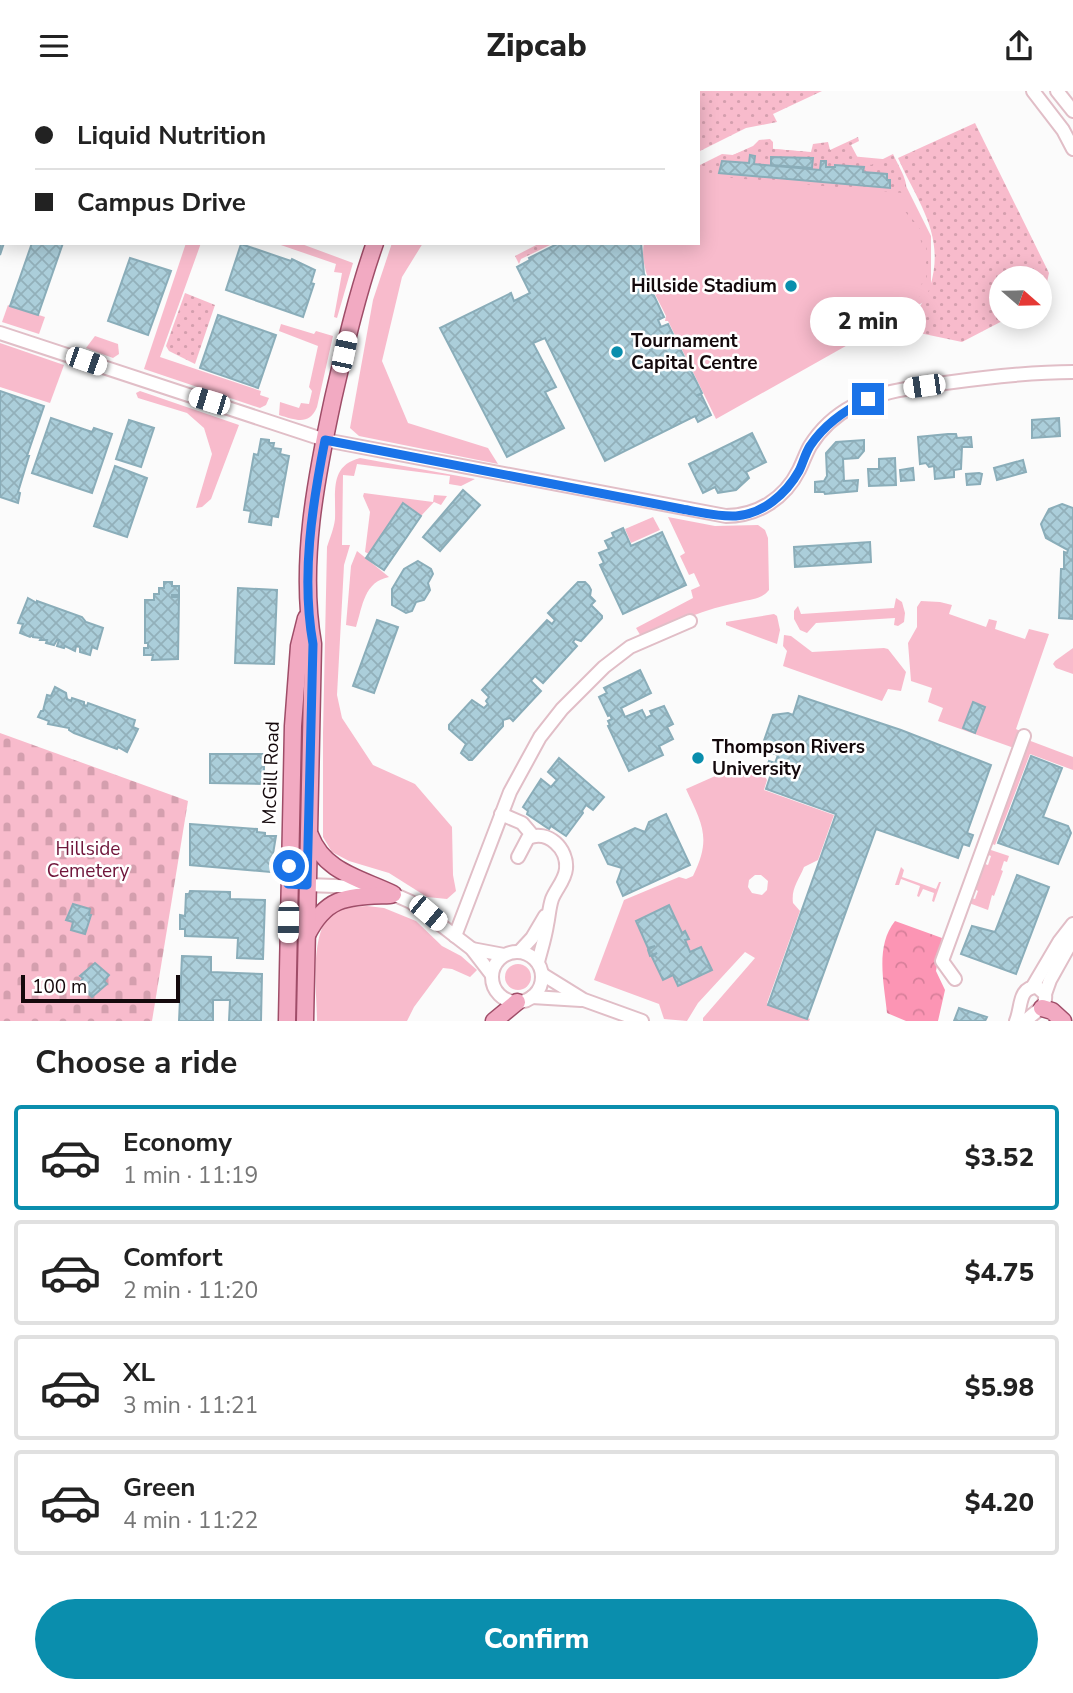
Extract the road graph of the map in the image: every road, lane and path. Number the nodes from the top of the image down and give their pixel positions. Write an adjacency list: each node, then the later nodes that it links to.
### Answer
1 (1033, 91): 4 (street)
2 (1057, 91): 3 (street)
3 (1073, 111)
4 (1073, 149)
5 (374, 245): 8 (main road, McGill Road)
6 (0, 333): 8 (street)
7 (1073, 372): 8 (street)
8 (325, 440): 9 (main road, McGill Road)
9 (307, 612): 13 (main road, McGill Road); 16 (main road, McGill Road)
10 (690, 621): 12 (street)
11 (1024, 736): 29 (street)
12 (501, 814): 14 (street); 21 (street)
13 (309, 833): 17 (main road, McGill Road); 18 (main road)
14 (533, 836): 15 (street); 19 (street)
15 (518, 857)
16 (288, 884): 17 (main road); 35 (main road, McGill Road)
17 (307, 885): 18 (street); 22 (main road, McGill Road)
18 (393, 894): 21 (street); 22 (main road)
19 (548, 914): 25 (street); 27 (street)
20 (1073, 924): 30 (street)
21 (454, 936): 24 (street)
22 (306, 938): 36 (main road, McGill Road)
23 (1073, 939): 34 (street)
24 (472, 949): 26 (street); 28 (street)
25 (519, 952): 26 (street); 27 (street)
26 (504, 955): 28 (street)
27 (540, 968): 31 (street); 32 (street)
28 (492, 975): 31 (street)
29 (955, 979)
30 (1033, 986): 33 (street); 34 (street)
31 (525, 999): 32 (street); 37 (main road)
32 (584, 1000): 38 (street)
33 (1022, 1003): 34 (street); 39 (street)
34 (1037, 1009): 40 (main road)
35 (287, 1021)
36 (305, 1021)
37 (494, 1021)
38 (642, 1021)
39 (1016, 1021)
40 (1063, 1021)

